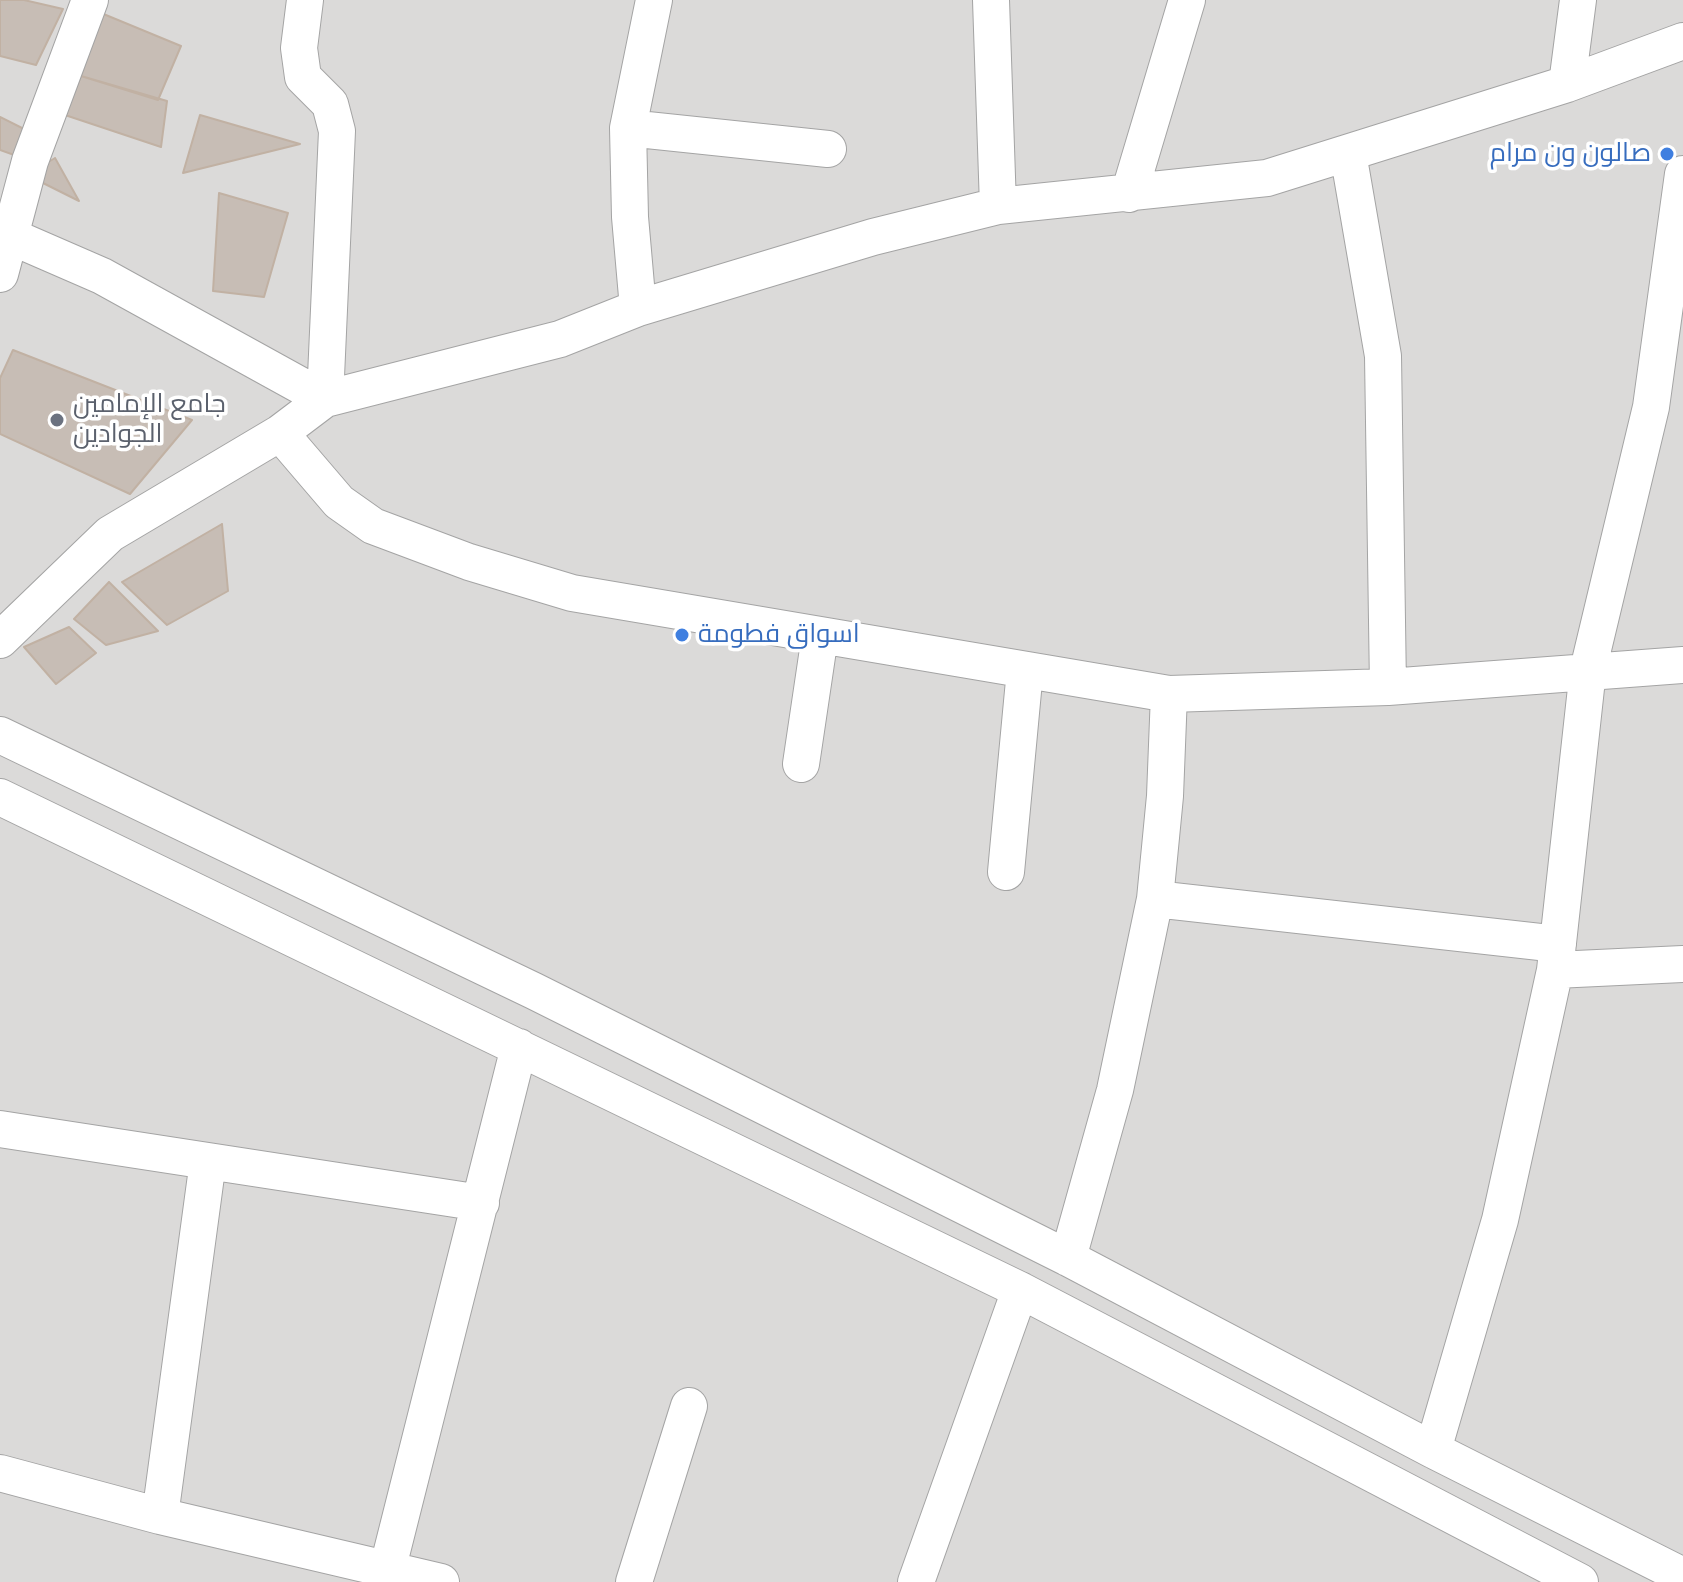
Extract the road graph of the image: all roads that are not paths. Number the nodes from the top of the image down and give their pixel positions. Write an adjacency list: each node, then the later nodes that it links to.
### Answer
1 (90, 0): 15 (street)
2 (305, 0): 18 (street)
3 (654, 0): 9 (street)
4 (991, 0): 14 (street)
5 (1187, 0): 13 (street)
6 (1578, 0): 8 (street)
7 (1683, 41): 8 (street)
8 (1567, 84): 11 (street)
9 (628, 128): 10 (street); 17 (street)
10 (828, 149)
11 (1348, 153): 13 (street); 25 (street)
12 (1683, 174): 24 (street)
13 (1129, 194): 14 (street)
14 (998, 206): 17 (street)
15 (9, 217): 16 (street); 18 (street)
16 (0, 274)
17 (638, 308): 18 (street)
18 (325, 399): 19 (street)
19 (280, 433): 20 (street); 21 (street)
20 (820, 636): 23 (street); 28 (street)
21 (0, 640)
22 (1683, 665): 24 (street)
23 (1025, 670): 26 (street); 30 (street)
24 (1588, 670): 25 (street); 32 (street)
25 (1388, 687): 26 (street)
26 (1169, 694): 31 (street)
27 (0, 735): 37 (street)
28 (801, 764)
29 (0, 797): 34 (street)
30 (1006, 872)
31 (1155, 899): 32 (street); 40 (street)
32 (1556, 957): 33 (street); 43 (street)
33 (1683, 964)
34 (519, 1047): 38 (street); 39 (street)
35 (0, 1129): 36 (street)
36 (208, 1161): 38 (street); 45 (street)
37 (900, 1174): 39 (street); 40 (street)
38 (481, 1203): 46 (street)
39 (879, 1222): 41 (street)
40 (1068, 1258): 43 (street)
41 (1020, 1290): 50 (street); 51 (street)
42 (689, 1406): 49 (street)
43 (1433, 1450): 47 (street)
44 (0, 1473): 45 (street)
45 (160, 1516): 46 (street)
46 (387, 1571): 48 (street)
47 (1683, 1576)
48 (441, 1582)
49 (634, 1582)
50 (916, 1582)
51 (1580, 1582)

